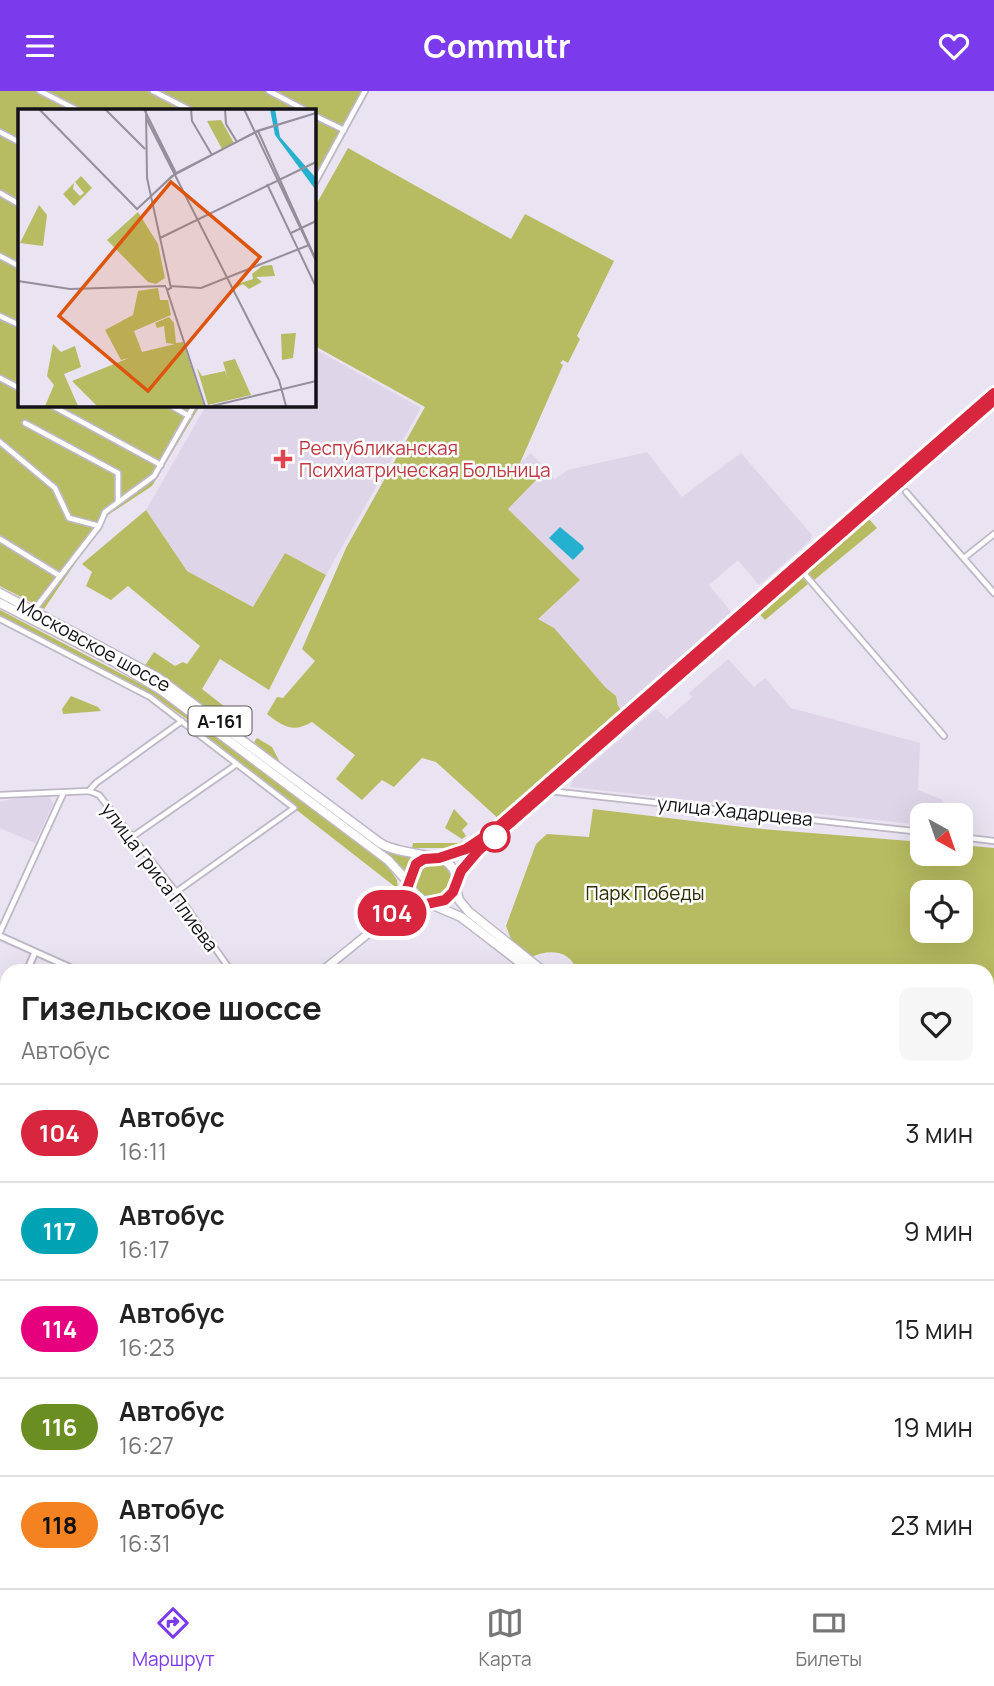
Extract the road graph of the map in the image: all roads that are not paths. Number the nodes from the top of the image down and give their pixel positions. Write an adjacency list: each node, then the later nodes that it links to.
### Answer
1 (40, 91): 5 (street)
2 (153, 91): 6 (street)
3 (269, 91): 7 (street)
4 (365, 91): 9 (street)
5 (74, 109)
6 (188, 109)
7 (303, 109)
8 (315, 116): 9 (street)
9 (344, 130): 12 (street)
10 (0, 132): 11 (street)
11 (18, 141)
12 (316, 177)
13 (0, 194): 14 (street)
14 (18, 203)
15 (0, 256): 16 (street)
16 (18, 265)
17 (0, 316): 18 (street)
18 (18, 325)
19 (0, 378): 20 (street)
20 (18, 387)
21 (994, 393): 43 (highway)
22 (994, 400): 36 (highway)
23 (53, 406): 29 (street)
24 (172, 406): 26 (street)
25 (194, 406): 26 (street)
26 (189, 416): 29 (street)
27 (25, 423): 31 (street)
28 (0, 442): 32 (street)
29 (161, 465): 31 (street)
30 (906, 492): 35 (street)
31 (118, 503): 32 (street)
32 (99, 526): 37 (street)
33 (994, 534): 35 (street)
34 (0, 539): 37 (street)
35 (964, 558): 39 (street)
36 (800, 569): 43 (highway); 45 (street)
37 (60, 576): 41 (street)
38 (0, 593): 41 (highway, Московское шоссе / А-161)
39 (994, 593)
40 (0, 603): 56 (highway, Московское шоссе / А-161)
41 (34, 610): 55 (highway, Московское шоссе / А-161)
42 (0, 619): 44 (street)
43 (657, 692): 48 (highway); 55 (highway)
44 (182, 722): 46 (street); 47 (street)
45 (944, 736)
46 (237, 764): 52 (street); 58 (street)
47 (89, 791): 49 (street, улица Гриса Плиева); 52 (street, улица Гриса Плиева)
48 (548, 791): 51 (street, улица Хадарцева); 57 (highway)
49 (63, 794): 50 (street, улица Гриса Плиева); 61 (street)
50 (0, 795)
51 (910, 831)
52 (132, 837): 58 (street, улица Гриса Плиева)
53 (973, 838): 54 (street)
54 (994, 841)
55 (435, 858): 56 (highway); 57 (highway)
56 (409, 884): 59 (highway, А-161); 60 (main road)
57 (455, 884): 59 (highway); 68 (highway)
58 (176, 892): 65 (street, улица Гриса Плиева)
59 (429, 904): 60 (main road); 67 (highway, А-161)
60 (390, 916): 66 (main road)
61 (0, 934): 62 (street)
62 (35, 952): 63 (street); 64 (street)
63 (30, 964)
64 (62, 964)
65 (226, 964)
66 (331, 964)
67 (522, 964)
68 (535, 964)

